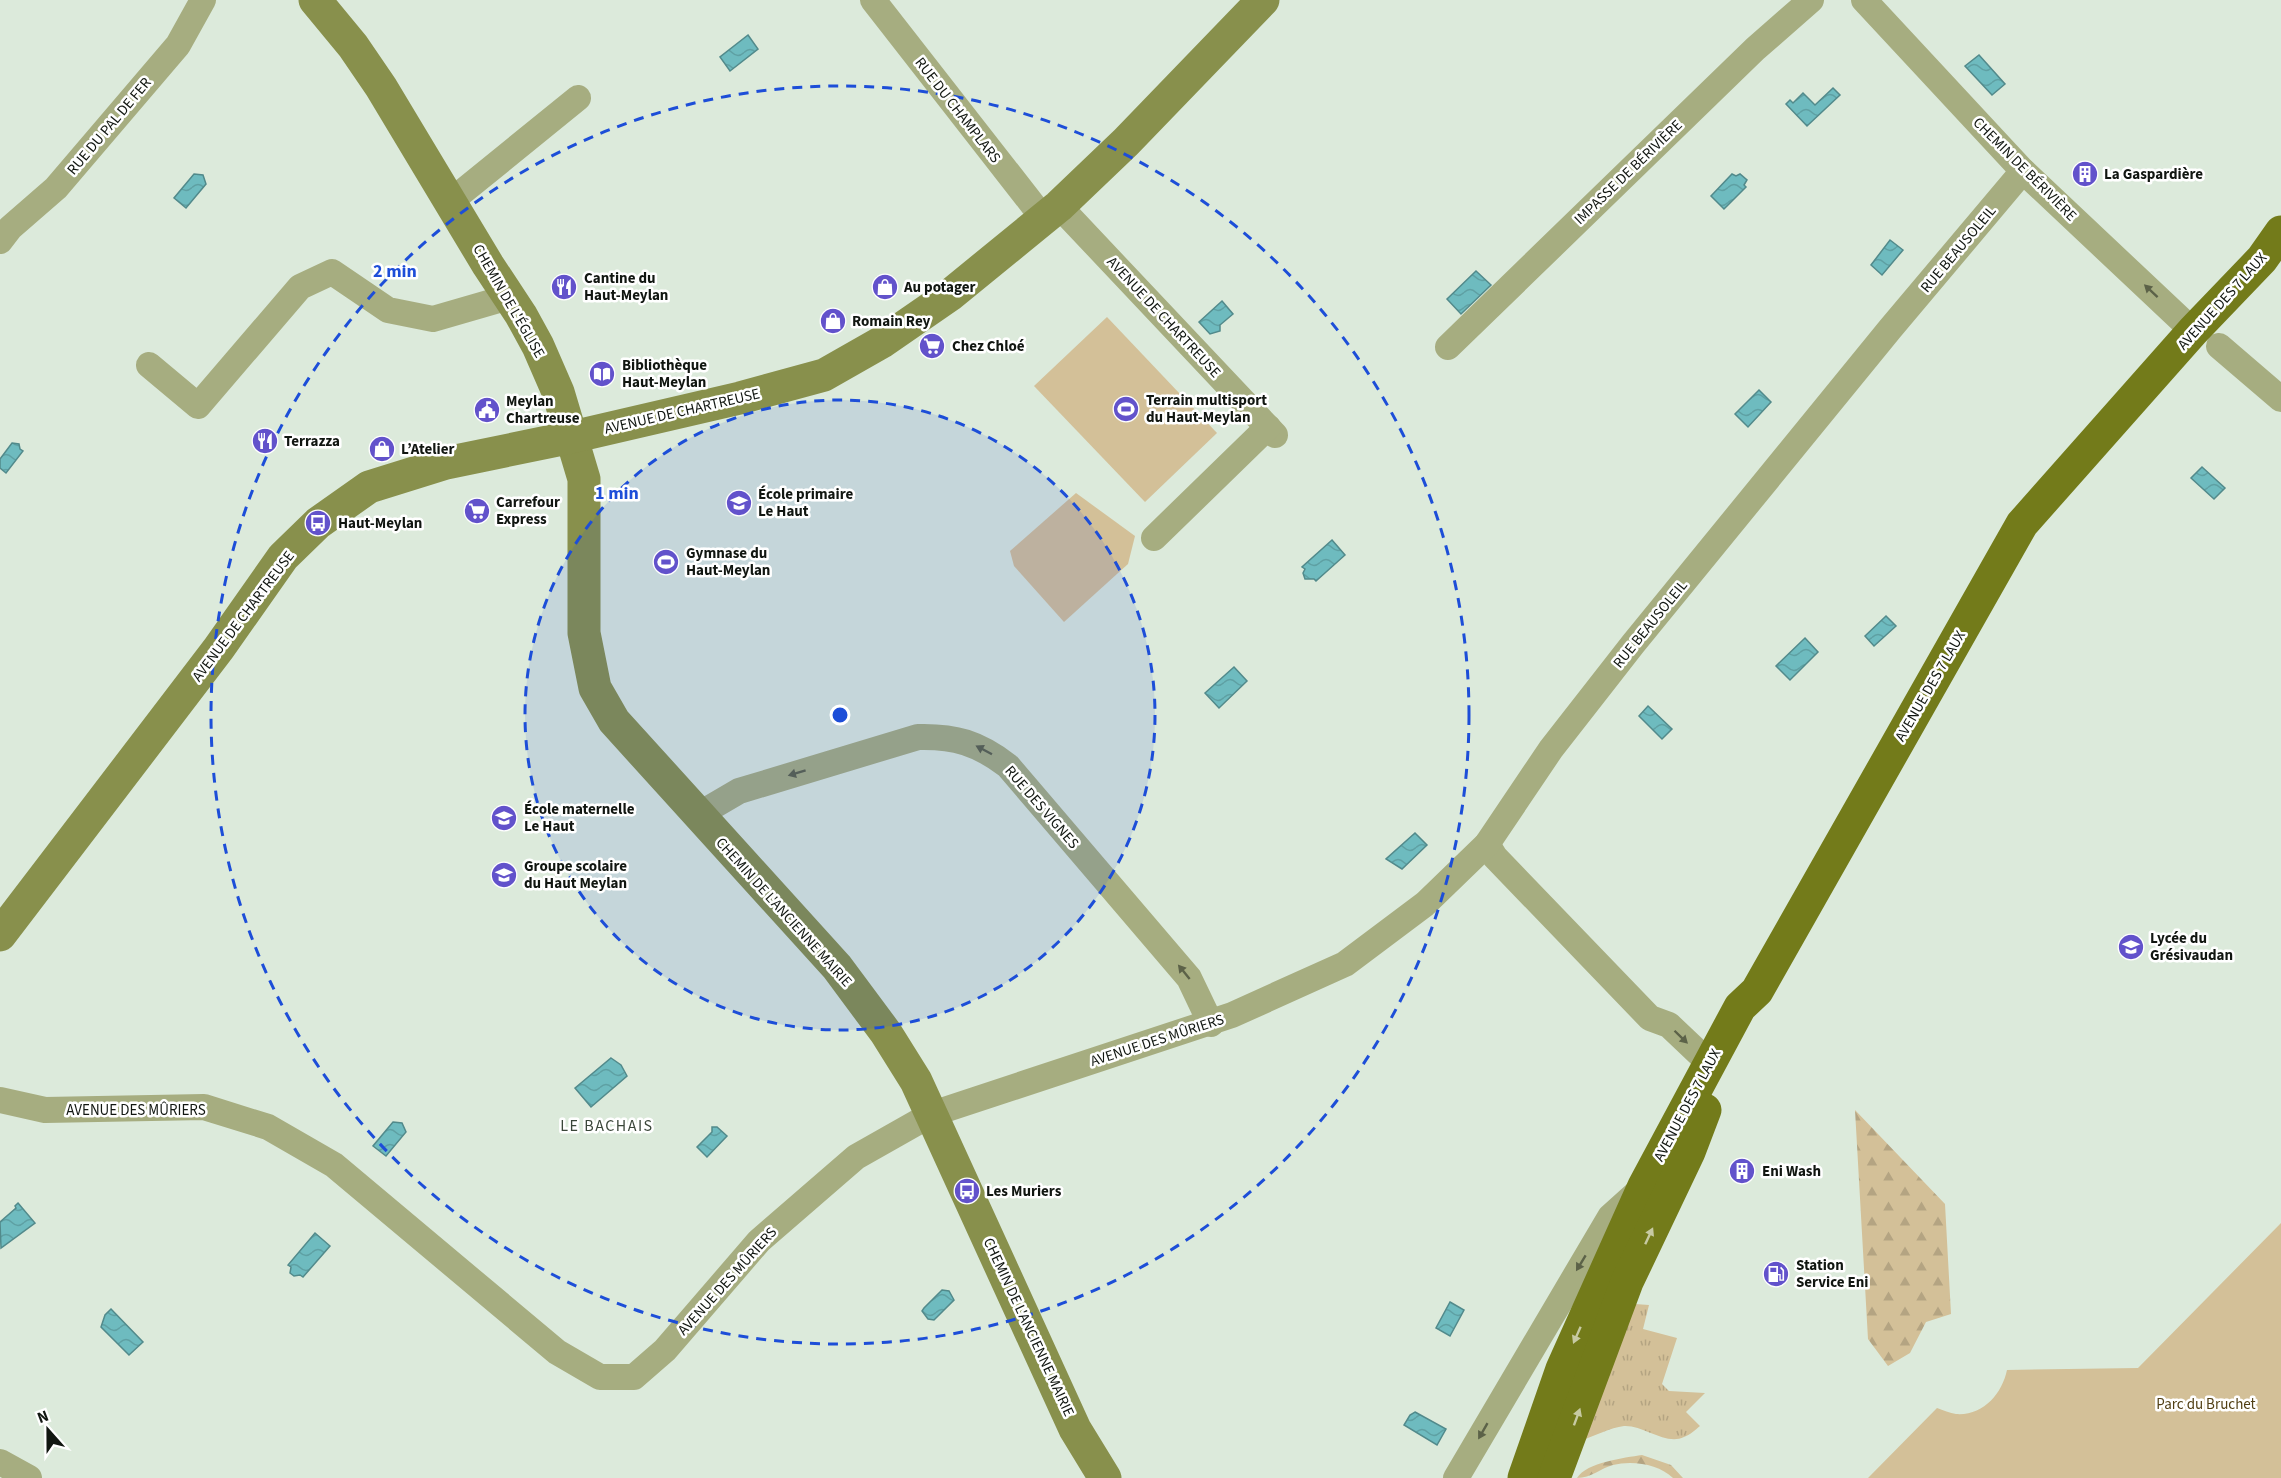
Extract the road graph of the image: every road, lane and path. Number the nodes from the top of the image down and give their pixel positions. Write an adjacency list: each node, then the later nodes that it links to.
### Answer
1 (203, 0): 12 (street, RUE DU PAL DE FER)
2 (873, 0): 10 (street, RUE DU CHAMPLARS)
3 (1263, 0): 10 (street, AVENUE DE CHARTREUSE)
4 (1811, 0): 15 (street, IMPASSE DE BÉRIVIÈRE)
5 (1864, 0): 8 (street, CHEMIN DE BÉRIVIÈRE)
6 (321, 2): 9 (street, CHEMIN DE L'ÉGLISE)
7 (578, 98): 9 (street)
8 (2023, 171): 14 (street, CHEMIN DE BÉRIVIÈRE, one-way to 8); 21 (street, RUE BEAUSOLEIL)
9 (451, 201): 13 (street, CHEMIN DE L'ÉGLISE)
10 (1052, 212): 18 (street, AVENUE DE CHARTREUSE); 19 (street, AVENUE DE CHARTREUSE)
11 (2281, 232): 14 (main road, AVENUE DES 7 LAUX)
12 (0, 241)
13 (509, 297): 16 (street); 18 (street, CHEMIN DE L'ÉGLISE)
14 (2206, 338): 17 (street, CHEMIN DE BÉRIVIÈRE); 23 (main road, AVENUE DES 7 LAUX)
15 (1448, 347)
16 (149, 364)
17 (2281, 399)
18 (572, 437): 20 (street, CHEMIN DE L'ANCIENNE MAIRIE); 22 (street, AVENUE DE CHARTREUSE)
19 (1154, 538)
20 (698, 815): 24 (street, RUE DES VIGNES, one-way to 20); 27 (street, CHEMIN DE L'ANCIENNE MAIRIE)
21 (1487, 844): 24 (street, AVENUE DES MÛRIERS); 25 (street, one-way to 25)
22 (0, 935)
23 (1757, 991): 25 (main road, AVENUE DES 7 LAUX); 34 (main road, one-way to 23)
24 (1211, 1024): 27 (street, AVENUE DES MÛRIERS)
25 (1708, 1062): 28 (main road, AVENUE DES 7 LAUX)
26 (0, 1100): 27 (street, AVENUE DES MÛRIERS)
27 (932, 1114): 31 (street, CHEMIN DE L'ANCIENNE MAIRIE)
28 (1644, 1186): 32 (street, AVENUE DES 7 LAUX, one-way to 32); 33 (main road, AVENUE DES 7 LAUX, one-way to 33)
29 (0, 1462): 30 (street)
30 (29, 1478)
31 (1105, 1478)
32 (1456, 1478)
33 (1524, 1478)
34 (1554, 1478)

